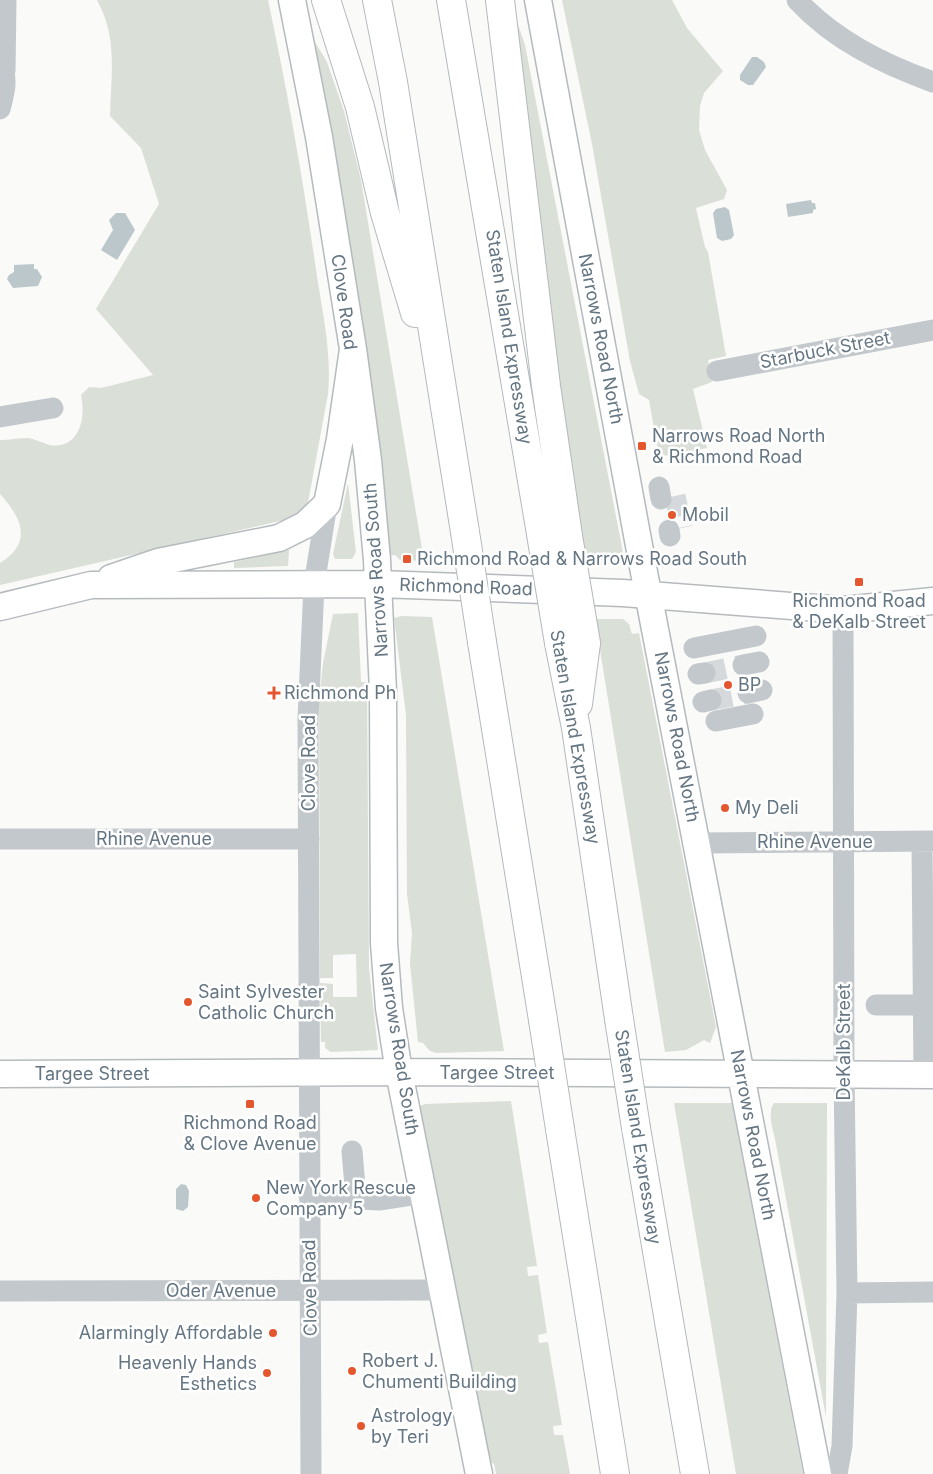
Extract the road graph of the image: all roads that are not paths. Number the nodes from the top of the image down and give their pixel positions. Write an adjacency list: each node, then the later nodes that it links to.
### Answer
1 (6, 0): 9 (street)
2 (292, 0): 13 (main road, Clove Road)
3 (326, 0): 17 (highway)
4 (377, 0): 17 (highway)
5 (451, 0): 30 (highway, Staten Island Expressway, bridge)
6 (500, 0): 30 (highway, bridge)
7 (538, 0): 22 (main road, Narrows Road North)
8 (797, 0): 10 (street)
9 (2, 68): 11 (street)
10 (933, 82)
11 (0, 109)
12 (933, 330): 14 (street, Starbuck Street)
13 (353, 349): 18 (main road, Clove Road); 19 (main road, Narrows Road South)
14 (717, 371)
15 (53, 408): 16 (street)
16 (0, 417)
17 (447, 420): 55 (highway, bridge)
18 (327, 504): 20 (main road); 21 (street, Clove Road)
19 (379, 584): 21 (main road, Richmond Road); 22 (main road, Richmond Road); 38 (main road, Narrows Road South)
20 (91, 585): 21 (main road, Richmond Road); 24 (main road, Richmond Road)
21 (314, 585): 32 (street, Clove Road)
22 (649, 595): 25 (main road, Richmond Road); 35 (main road, Narrows Road North)
23 (933, 601): 25 (main road, Richmond Road)
24 (0, 607)
25 (843, 610): 33 (street, DeKalb Street)
26 (756, 636): 27 (street)
27 (694, 648)
28 (753, 714): 29 (street)
29 (716, 721)
30 (576, 728): 56 (highway, Staten Island Expressway, bridge)
31 (0, 839): 32 (street, Rhine Avenue)
32 (309, 839): 40 (street, Clove Road)
33 (843, 842): 34 (street, Rhine Avenue); 35 (street, Rhine Avenue); 42 (street, DeKalb Street)
34 (928, 842): 37 (street)
35 (697, 843): 41 (main road, Narrows Road North)
36 (876, 1005): 37 (street)
37 (924, 1005): 43 (street)
38 (400, 1072): 40 (main road, Targee Street); 41 (main road, Targee Street); 45 (main road, Narrows Road South)
39 (0, 1074): 40 (main road, Targee Street)
40 (308, 1074): 46 (street, Clove Road)
41 (742, 1074): 42 (main road, Targee Street); 57 (main road, Narrows Road North)
42 (844, 1074): 43 (main road, Targee Street); 52 (street, DeKalb Street)
43 (928, 1075)
44 (352, 1151): 47 (street)
45 (424, 1193): 47 (street); 48 (main road, Narrows Road South)
46 (309, 1196): 47 (street); 50 (street, Clove Road)
47 (356, 1199)
48 (443, 1290): 50 (street, Oder Avenue); 54 (main road, Narrows Road South)
49 (0, 1291): 50 (street, Oder Avenue)
50 (310, 1292): 53 (street, Clove Road)
51 (933, 1292): 52 (street)
52 (847, 1293): 58 (street, DeKalb Street)
53 (312, 1474)
54 (480, 1474)
55 (615, 1474)
56 (695, 1474)
57 (818, 1474)
58 (837, 1474)

